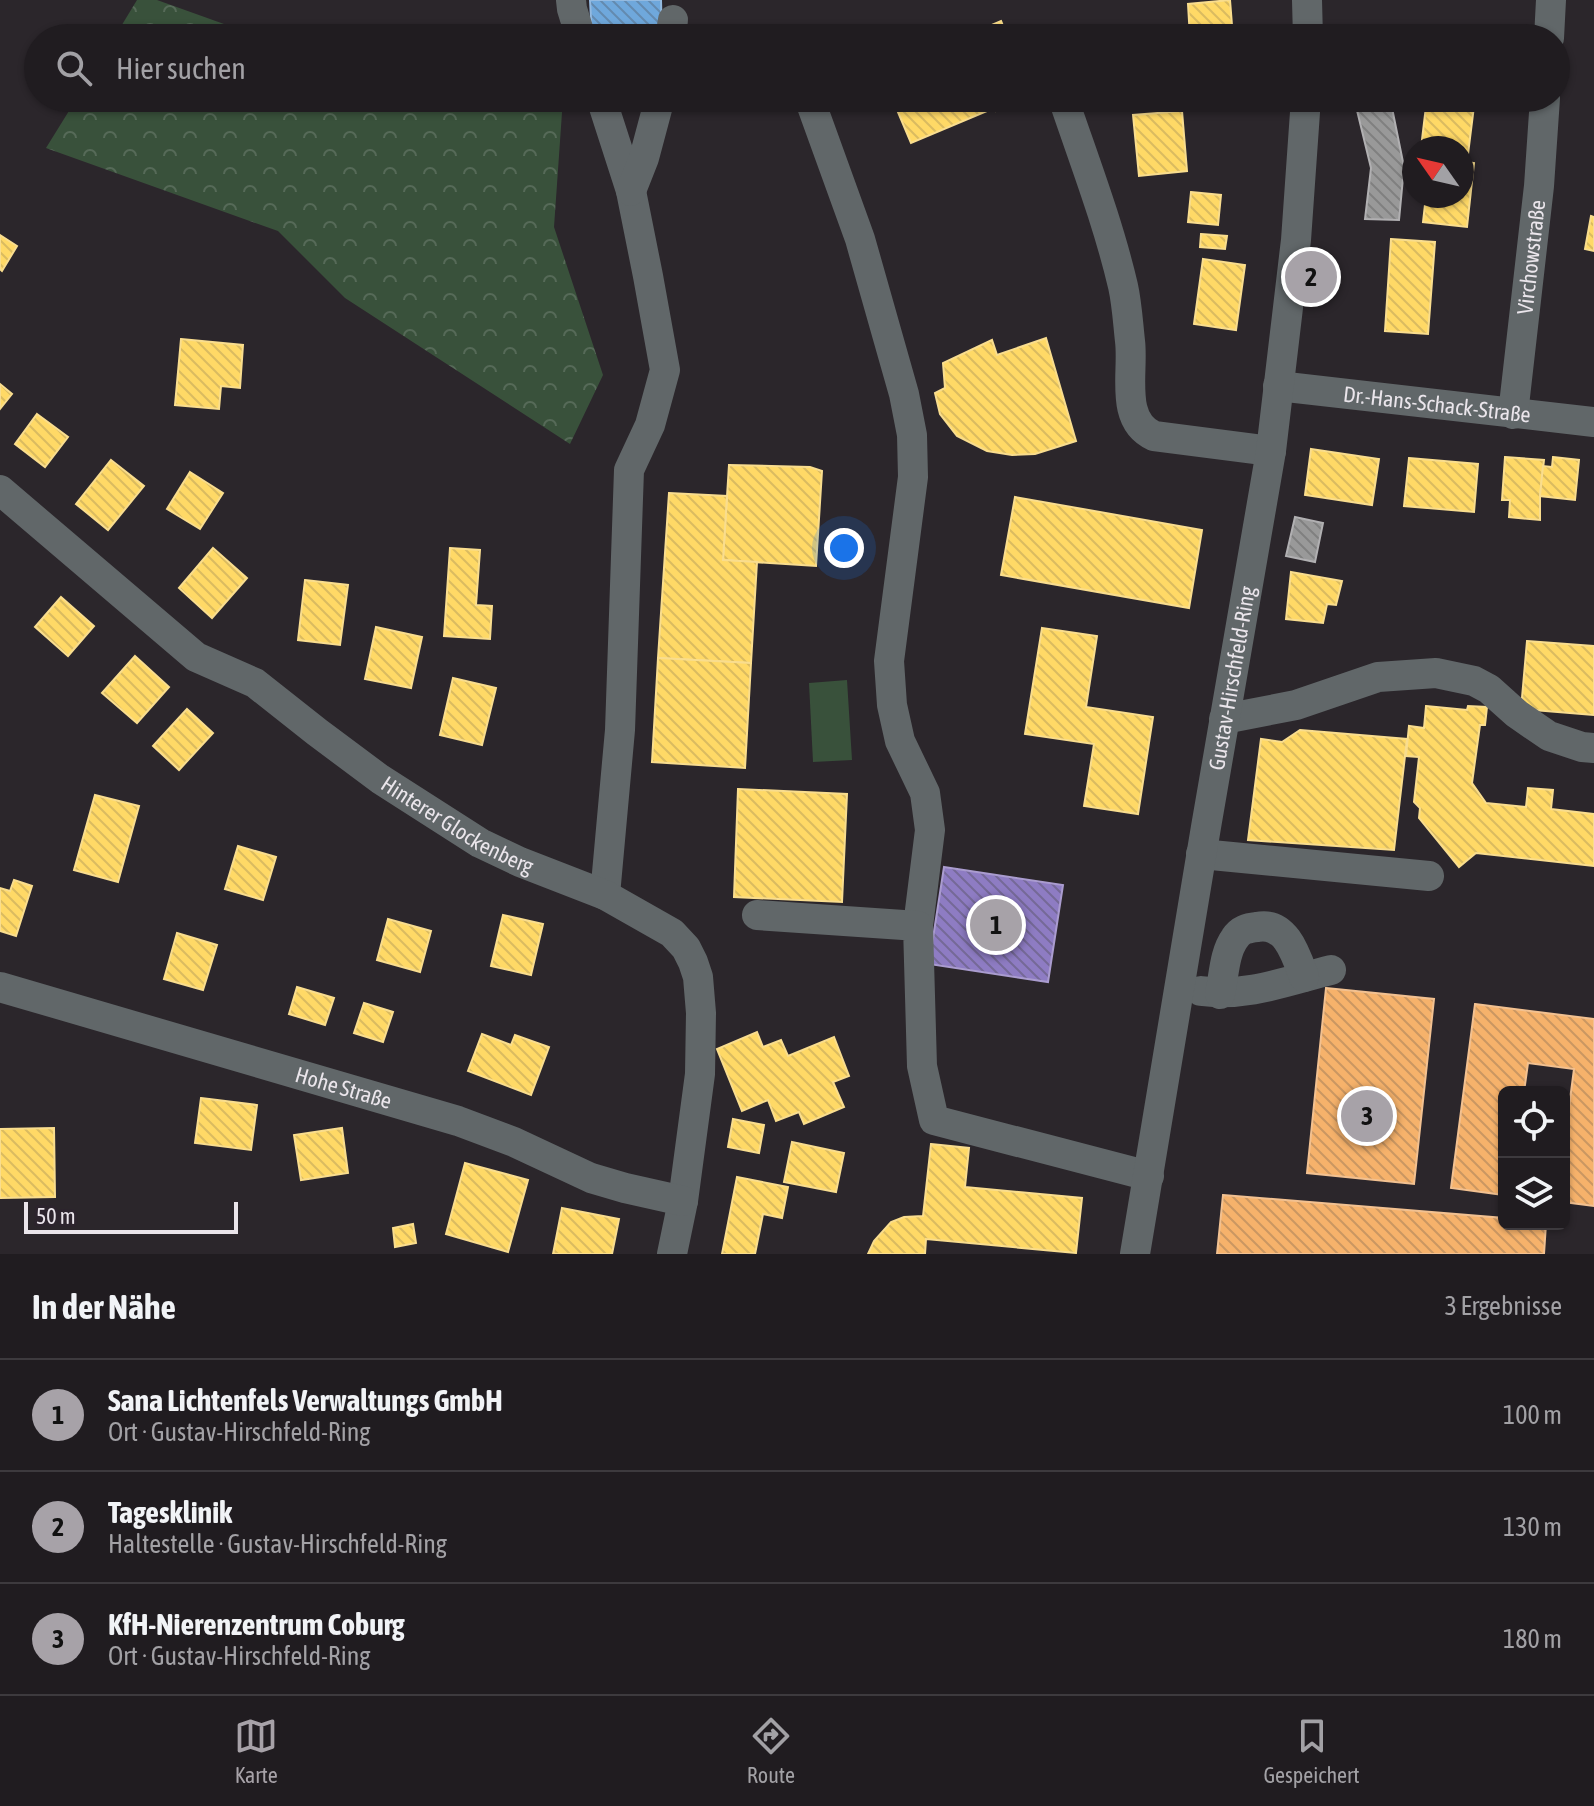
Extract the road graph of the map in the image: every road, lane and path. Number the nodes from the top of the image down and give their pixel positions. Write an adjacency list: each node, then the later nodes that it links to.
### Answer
1 (571, 0): 4 (street)
2 (1307, 0): 5 (street)
3 (1551, 0): 6 (street)
4 (577, 24)
5 (1308, 24)
6 (1550, 24)
7 (606, 112): 13 (street)
8 (656, 112): 13 (street)
9 (814, 112): 25 (street)
10 (1068, 112): 17 (street)
11 (1305, 112): 14 (street, Gustav-Hirschfeld-Ring)
12 (1544, 112): 15 (street, Virchowstraße)
13 (631, 191): 23 (street)
14 (1278, 386): 15 (street, Dr.-Hans-Schack-Straße); 17 (street, Gustav-Hirschfeld-Ring)
15 (1513, 414): 16 (street, Dr.-Hans-Schack-Straße)
16 (1594, 422)
17 (1271, 451): 19 (street, Gustav-Hirschfeld-Ring)
18 (0, 490): 23 (street, Hinterer Glockenberg)
19 (1224, 719): 20 (street); 21 (street, Gustav-Hirschfeld-Ring)
20 (1594, 748)
21 (1201, 854): 22 (street); 27 (street, Gustav-Hirschfeld-Ring)
22 (1429, 876)
23 (605, 895): 30 (street, Hinterer Glockenberg)
24 (757, 915): 25 (street)
25 (918, 926): 29 (street)
26 (0, 987): 30 (street, Hohe Straße)
27 (1180, 988): 28 (street); 29 (street, Gustav-Hirschfeld-Ring)
28 (1220, 994): 28 (street)
29 (1149, 1176): 32 (street, Gustav-Hirschfeld-Ring)
30 (683, 1201): 31 (street, Hinterer Glockenberg)
31 (672, 1254)
32 (1135, 1254)

